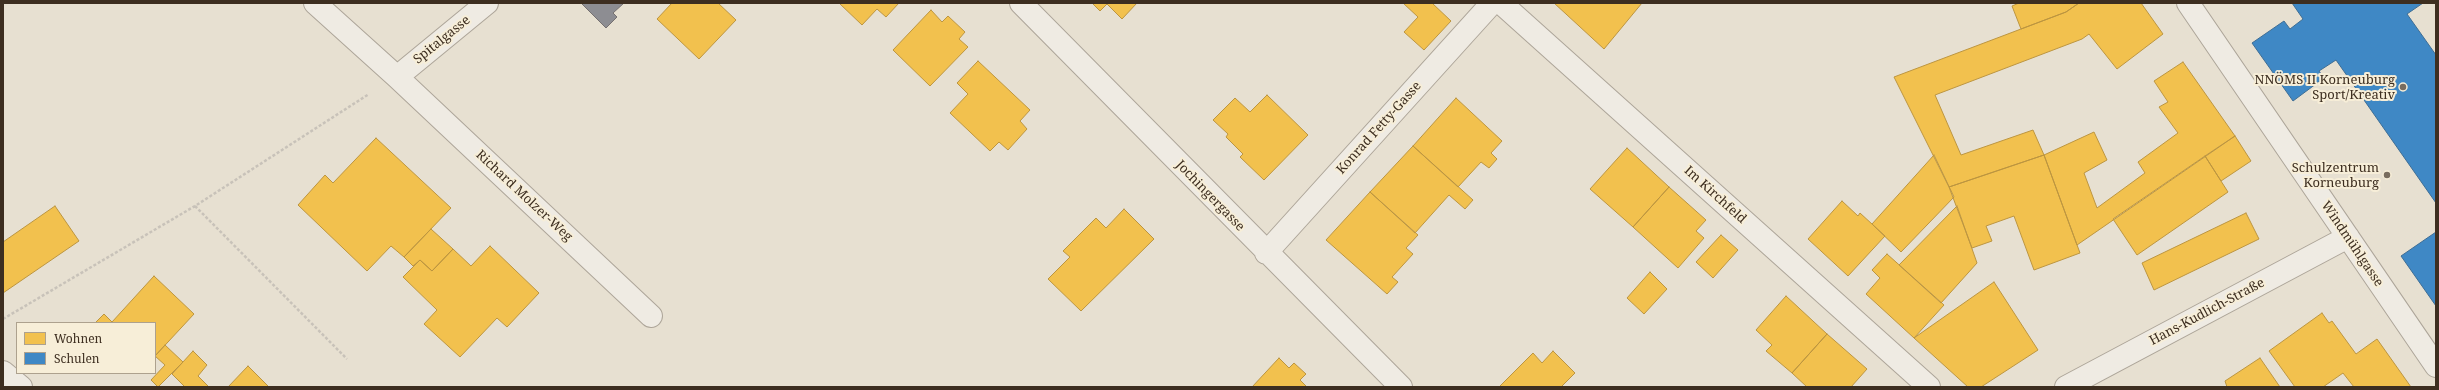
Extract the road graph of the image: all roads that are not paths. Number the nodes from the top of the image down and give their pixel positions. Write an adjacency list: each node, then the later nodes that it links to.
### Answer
1 (315, 3): 7 (street, Richard Molzer-Weg)
2 (487, 3): 7 (street, Spitalgasse)
3 (1021, 3): 9 (street, Jochingergasse)
4 (1492, 3): 9 (street, Konrad Fetty-Gasse)
5 (1501, 3): 15 (street, Im Kirchfeld)
6 (2188, 3): 8 (street, Windmühlgasse)
7 (397, 77): 10 (street, Richard Molzer-Weg)
8 (2348, 237): 11 (street, Windmühlgasse); 16 (street, Hans-Kudlich-Straße)
9 (1266, 253): 14 (street, Jochingergasse)
10 (651, 316)
11 (2436, 366)
12 (3, 372): 13 (street)
13 (21, 387)
14 (1400, 387)
15 (1929, 387)
16 (2066, 387)

